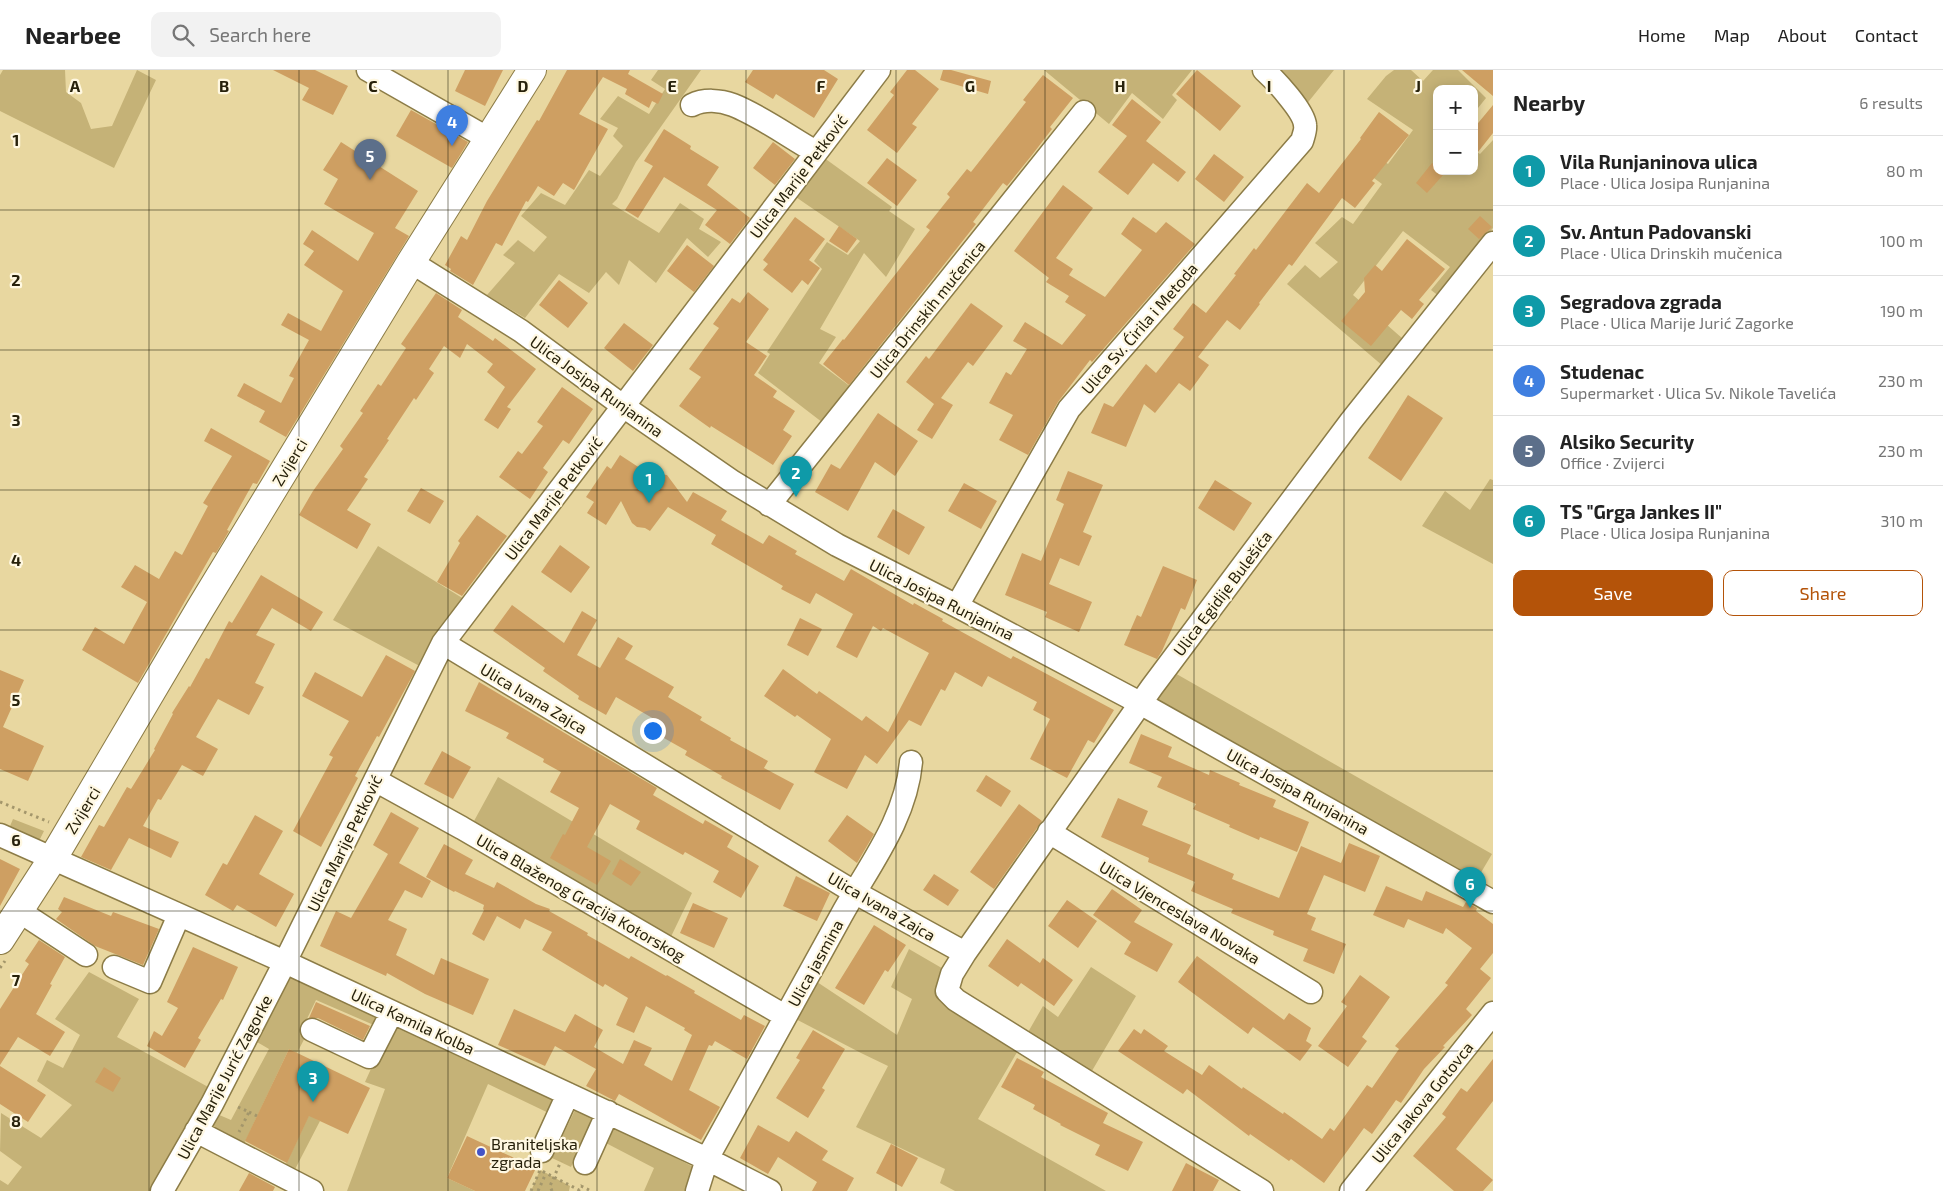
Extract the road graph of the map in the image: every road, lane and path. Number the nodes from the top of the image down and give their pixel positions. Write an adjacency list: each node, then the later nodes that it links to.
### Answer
1 (368, 70): 7 (street)
2 (532, 70): 7 (main road, Zvijerci)
3 (879, 70): 8 (street, Ulica Marije Petković)
4 (1264, 70): 13 (street, Ulica Sv. Ćirila i Metoda)
5 (692, 105): 8 (street)
6 (1084, 112): 12 (street, Ulica Drinskih mučenica)
7 (489, 139): 10 (main road, Zvijerci)
8 (816, 152): 11 (street, Ulica Marije Petković)
9 (1493, 243): 15 (street, Ulica Egidije Bulešića)
10 (411, 262): 11 (street, Ulica Josipa Runjanina); 22 (main road, Zvijerci)
11 (623, 406): 12 (street, Ulica Josipa Runjanina); 14 (street, Ulica Marije Petković)
12 (770, 505): 13 (street, Ulica Josipa Runjanina)
13 (957, 606): 15 (street, Ulica Josipa Runjanina)
14 (442, 643): 17 (street, Ulica Marije Petković); 23 (street, Ulica Ivana Zajca)
15 (1140, 703): 20 (street, Ulica Egidije Bulešića); 24 (street, Ulica Josipa Runjanina)
16 (911, 762): 23 (street, Ulica jasmina)
17 (375, 780): 30 (street, Ulica Marije Petković); 35 (street, Ulica Blaženog Gracija Kotorskog)
18 (0, 802): 19 (path)
19 (54, 824)
20 (1049, 832): 28 (street, Ulica Egidije Bulešića); 32 (street, Ulica Vjenceslava Novaka)
21 (0, 835): 22 (street, Ulica Kamila Kolba)
22 (53, 858): 25 (main road, Zvijerci); 26 (street, Ulica Kamila Kolba)
23 (854, 892): 28 (street, Ulica Ivana Zajca); 35 (street, Ulica jasmina)
24 (1493, 902)
25 (19, 911): 27 (main road, Zvijerci); 29 (street)
26 (179, 914): 30 (street, Ulica Kamila Kolba); 31 (street)
27 (0, 940)
28 (965, 953): 57 (street)
29 (86, 954)
30 (285, 962): 33 (street, Ulica Kamila Kolba); 42 (street, Ulica Marije Jurić Zagorke)
31 (114, 967)
32 (1311, 992)
33 (392, 1012): 36 (street); 37 (street, Ulica Kamila Kolba)
34 (1493, 1013): 58 (street, Ulica Jakova Gotovca)
35 (786, 1016): 44 (street, Ulica jasmina)
36 (312, 1030)
37 (568, 1094): 40 (street, Ulica Kamila Kolba); 45 (street)
38 (238, 1107): 39 (path)
39 (249, 1112): 41 (path); 43 (path)
40 (608, 1112): 44 (street, Ulica Kamila Kolba); 46 (street)
41 (257, 1116)
42 (196, 1131): 43 (street); 49 (street, Ulica Marije Jurić Zagorke)
43 (231, 1149): 50 (street)
44 (707, 1159): 55 (street, Ulica jasmina); 56 (street, Ulica Kamila Kolba)
45 (541, 1161): 51 (path)
46 (585, 1163)
47 (553, 1177): 48 (path); 52 (path); 53 (path)
48 (580, 1188): 54 (path)
49 (162, 1191)
50 (312, 1191)
51 (528, 1191)
52 (538, 1191)
53 (552, 1191)
54 (591, 1191)
55 (697, 1191)
56 (770, 1191)
57 (1262, 1191)
58 (1351, 1191)

